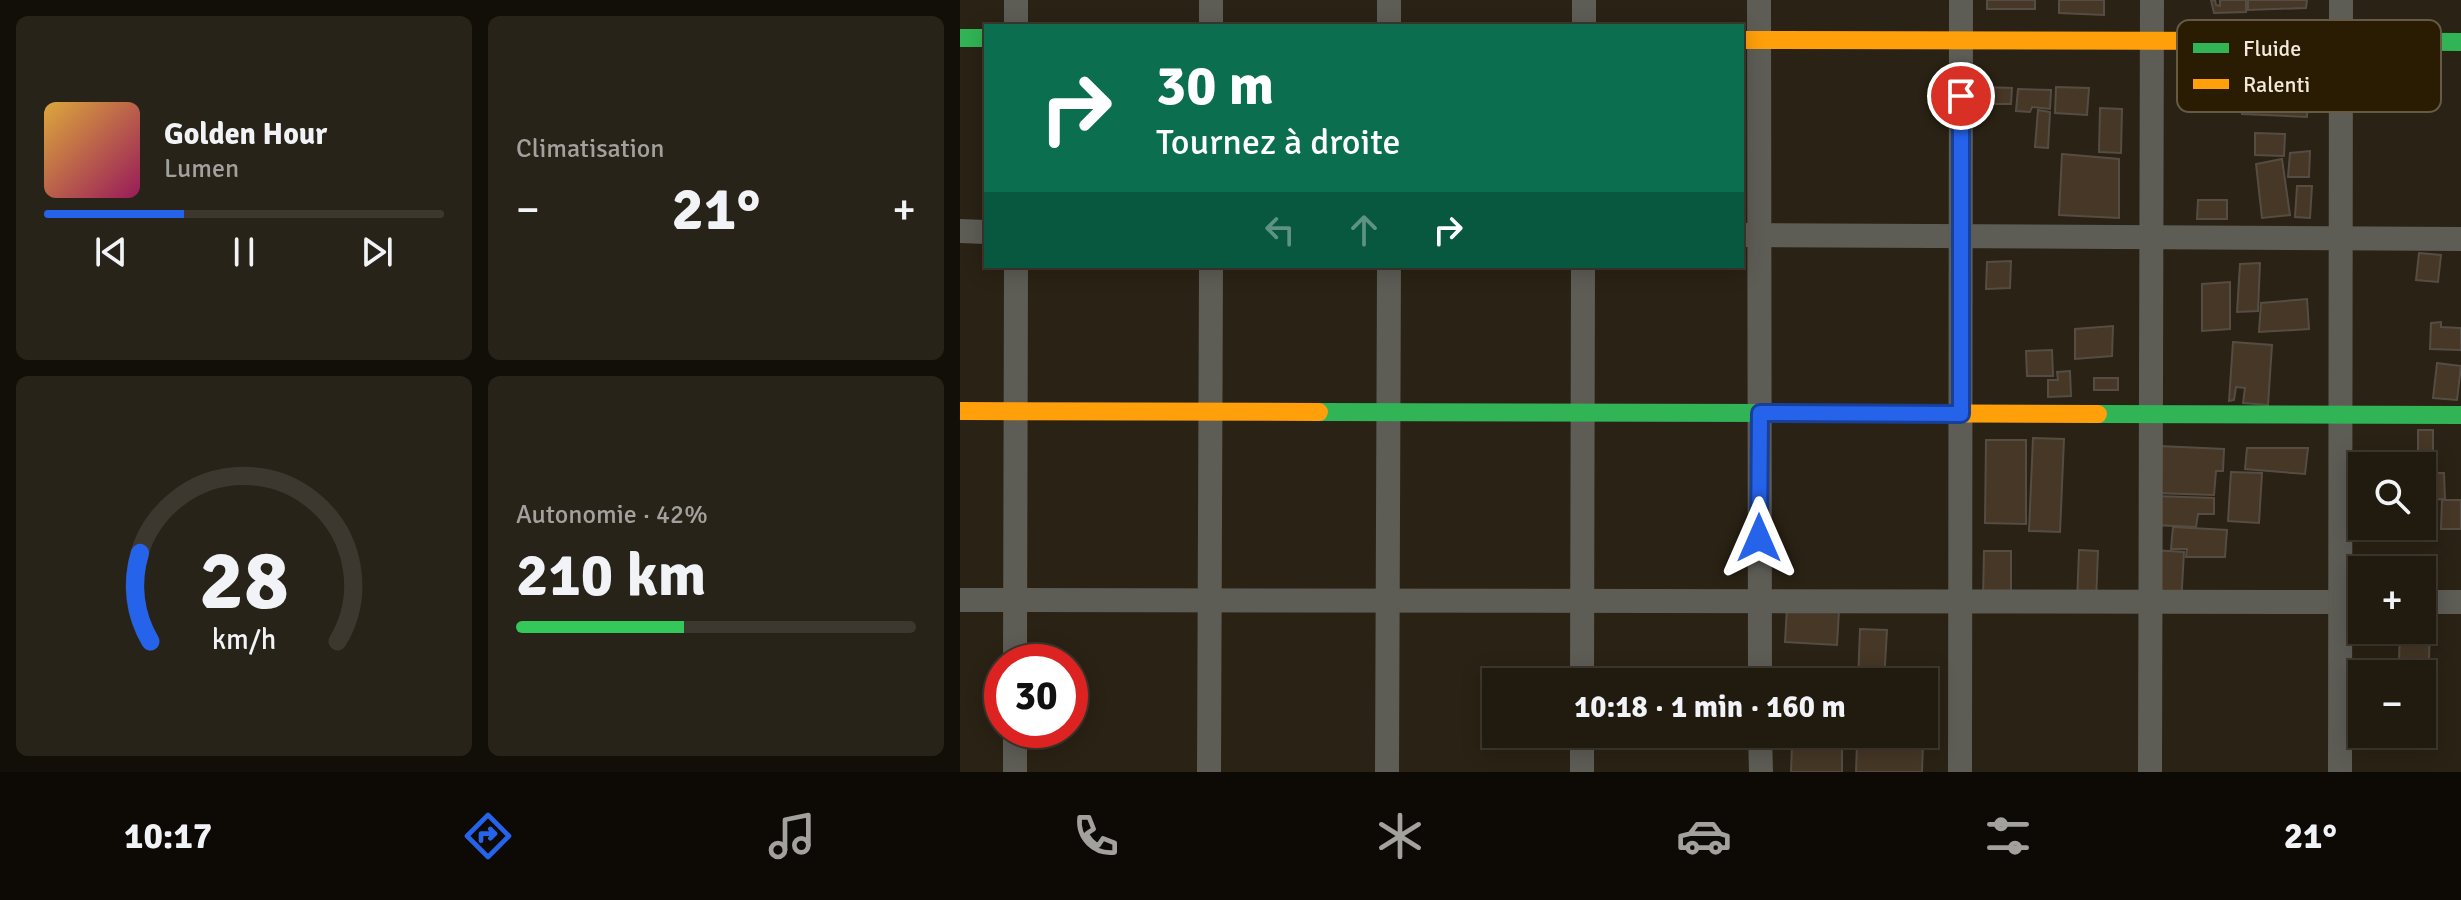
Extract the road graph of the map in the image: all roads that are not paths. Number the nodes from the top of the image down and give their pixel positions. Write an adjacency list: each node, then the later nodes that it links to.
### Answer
1 (1016, 0): 8 (street)
2 (1211, 0): 9 (street)
3 (1389, 0): 10 (street)
4 (1584, 0): 11 (street)
5 (1759, 0): 14 (street)
6 (1961, 0): 15 (street)
7 (2152, 0): 16 (street)
8 (1016, 24)
9 (1211, 24)
10 (1389, 24)
11 (1584, 24)
12 (960, 38): 13 (street)
13 (984, 38)
14 (1750, 40): 15 (street); 23 (street)
15 (1961, 41): 16 (street); 24 (street)
16 (2152, 41): 17 (street); 25 (street)
17 (2177, 41)
18 (2441, 42): 19 (street)
19 (2461, 42)
20 (2341, 112): 26 (street)
21 (960, 231): 22 (street)
22 (984, 232)
23 (1751, 235): 24 (street); 37 (street)
24 (1961, 236): 25 (street); 38 (street)
25 (2151, 237): 26 (street); 39 (street)
26 (2341, 238): 27 (street); 40 (street)
27 (2461, 239)
28 (1016, 268): 33 (street)
29 (1211, 268): 34 (street)
30 (1389, 268): 35 (street)
31 (1583, 268): 36 (street)
32 (960, 411): 33 (street)
33 (1016, 412): 34 (street); 44 (street)
34 (1210, 412): 35 (street); 45 (street)
35 (1388, 412): 36 (street); 46 (street)
36 (1583, 413): 37 (street); 47 (street)
37 (1760, 413): 38 (street); 48 (street)
38 (1961, 414): 39 (street); 49 (street)
39 (2151, 414): 40 (street); 50 (street)
40 (2341, 414): 41 (street); 42 (street)
41 (2461, 415)
42 (2349, 556)
43 (960, 600): 44 (street)
44 (1015, 600): 45 (street); 54 (street)
45 (1208, 600): 46 (street); 62 (street)
46 (1387, 601): 47 (street); 63 (street)
47 (1582, 601): 48 (street); 56 (street)
48 (1759, 601): 49 (street); 57 (street)
49 (1960, 601): 50 (street); 66 (street)
50 (2149, 602): 51 (street); 67 (street)
51 (2348, 602)
52 (2436, 602): 53 (street)
53 (2461, 602)
54 (1015, 644)
55 (2348, 644): 68 (street)
56 (1582, 668)
57 (1760, 668)
58 (1015, 748): 61 (street)
59 (1582, 748): 64 (street)
60 (1760, 748): 65 (street)
61 (1015, 772)
62 (1209, 772)
63 (1387, 772)
64 (1582, 772)
65 (1761, 772)
66 (1960, 772)
67 (2150, 772)
68 (2340, 772)

